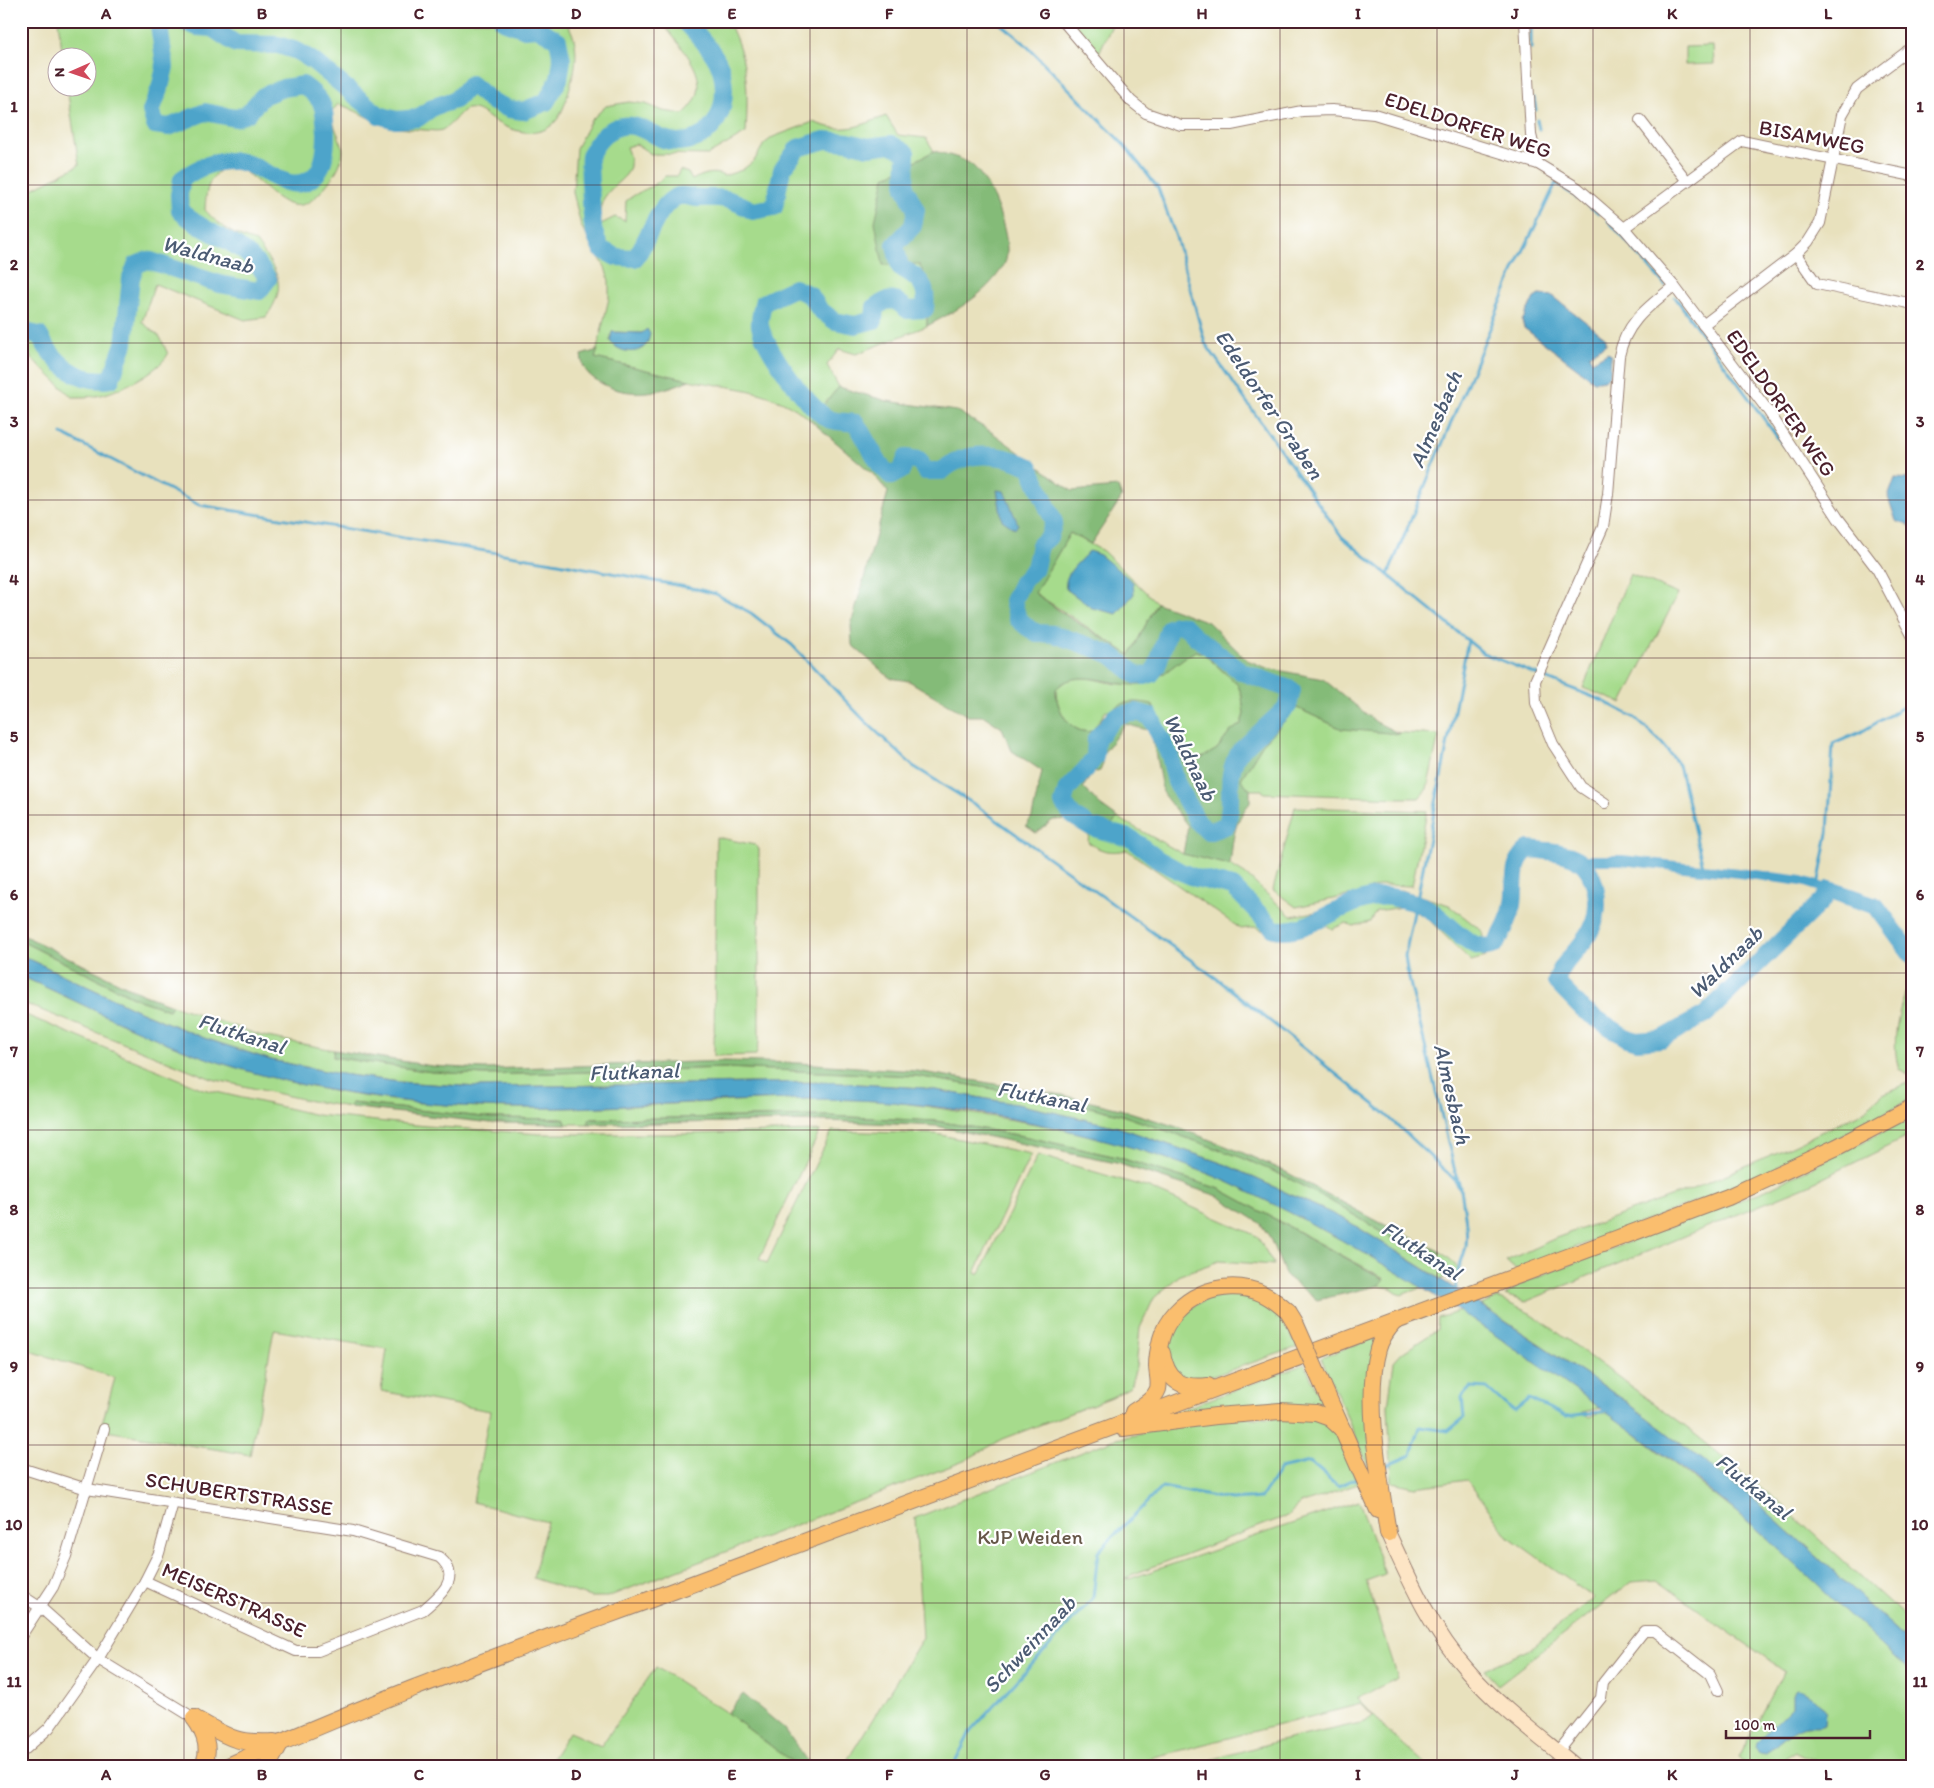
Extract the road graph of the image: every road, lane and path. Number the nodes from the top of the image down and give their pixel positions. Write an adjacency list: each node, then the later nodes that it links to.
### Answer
1 (1063, 21): 6 (street, EDELDORFER WEG)
2 (1525, 21): 6 (street)
3 (1911, 53): 5 (street)
4 (1640, 120): 8 (street)
5 (1833, 160): 7 (street, BISAMWEG); 8 (street, BISAMWEG); 10 (street)
6 (1538, 164): 9 (street, EDELDORFER WEG)
7 (1913, 176)
8 (1687, 181): 9 (street, BISAMWEG)
9 (1624, 228): 11 (street, EDELDORFER WEG)
10 (1796, 254): 12 (street); 13 (street)
11 (1674, 286): 13 (street, EDELDORFER WEG); 15 (street)
12 (1913, 304)
13 (1703, 325): 14 (street, EDELDORFER WEG)
14 (1913, 637)
15 (1605, 803)
16 (1913, 1107): 17 (main road)
17 (1394, 1322): 19 (main road); 25 (main road)
18 (1160, 1341): 19 (main road); 20 (main road, bridge); 22 (main road)
19 (1236, 1381): 22 (main road)
20 (1342, 1428): 22 (main road); 25 (main road)
21 (104, 1429): 24 (street)
22 (1103, 1429): 36 (main road)
23 (21, 1468): 24 (street, SCHUBERTSTRASSE)
24 (87, 1489): 26 (street, SCHUBERTSTRASSE); 31 (street)
25 (1378, 1499): 27 (main road)
26 (173, 1503): 28 (street, SCHUBERTSTRASSE); 29 (street)
27 (1388, 1533): 37 (street)
28 (448, 1564): 29 (street, MEISERSTRASSE)
29 (145, 1581): 33 (street)
30 (21, 1595): 31 (street)
31 (41, 1608): 32 (street); 33 (street)
32 (21, 1636)
33 (98, 1658): 35 (street); 38 (street)
34 (1718, 1691): 37 (street)
35 (194, 1718): 36 (main road); 39 (main road)
36 (281, 1742): 40 (main road); 41 (main road)
37 (1558, 1752): 42 (street)
38 (21, 1753)
39 (202, 1767)
40 (226, 1767)
41 (267, 1767)
42 (1576, 1767)

